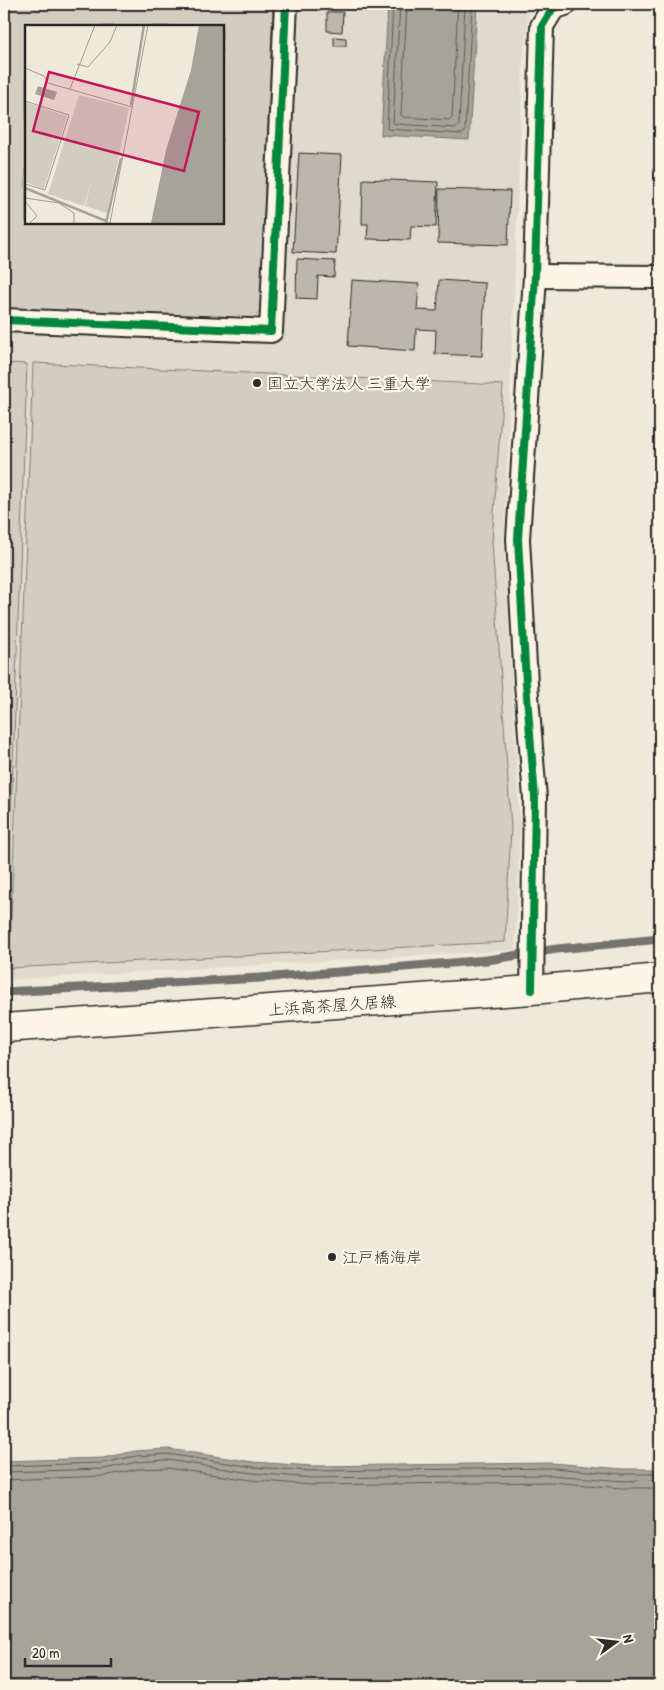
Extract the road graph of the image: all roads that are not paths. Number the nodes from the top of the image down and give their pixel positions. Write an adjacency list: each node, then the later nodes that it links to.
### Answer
1 (286, 4): 5 (street)
2 (565, 4): 3 (street)
3 (535, 276): 4 (street); 7 (street)
4 (660, 277)
5 (4, 320)
6 (660, 978): 7 (main road, 上浜高茶屋久居線)
7 (532, 990): 8 (main road, 上浜高茶屋久居線)
8 (4, 1028)

